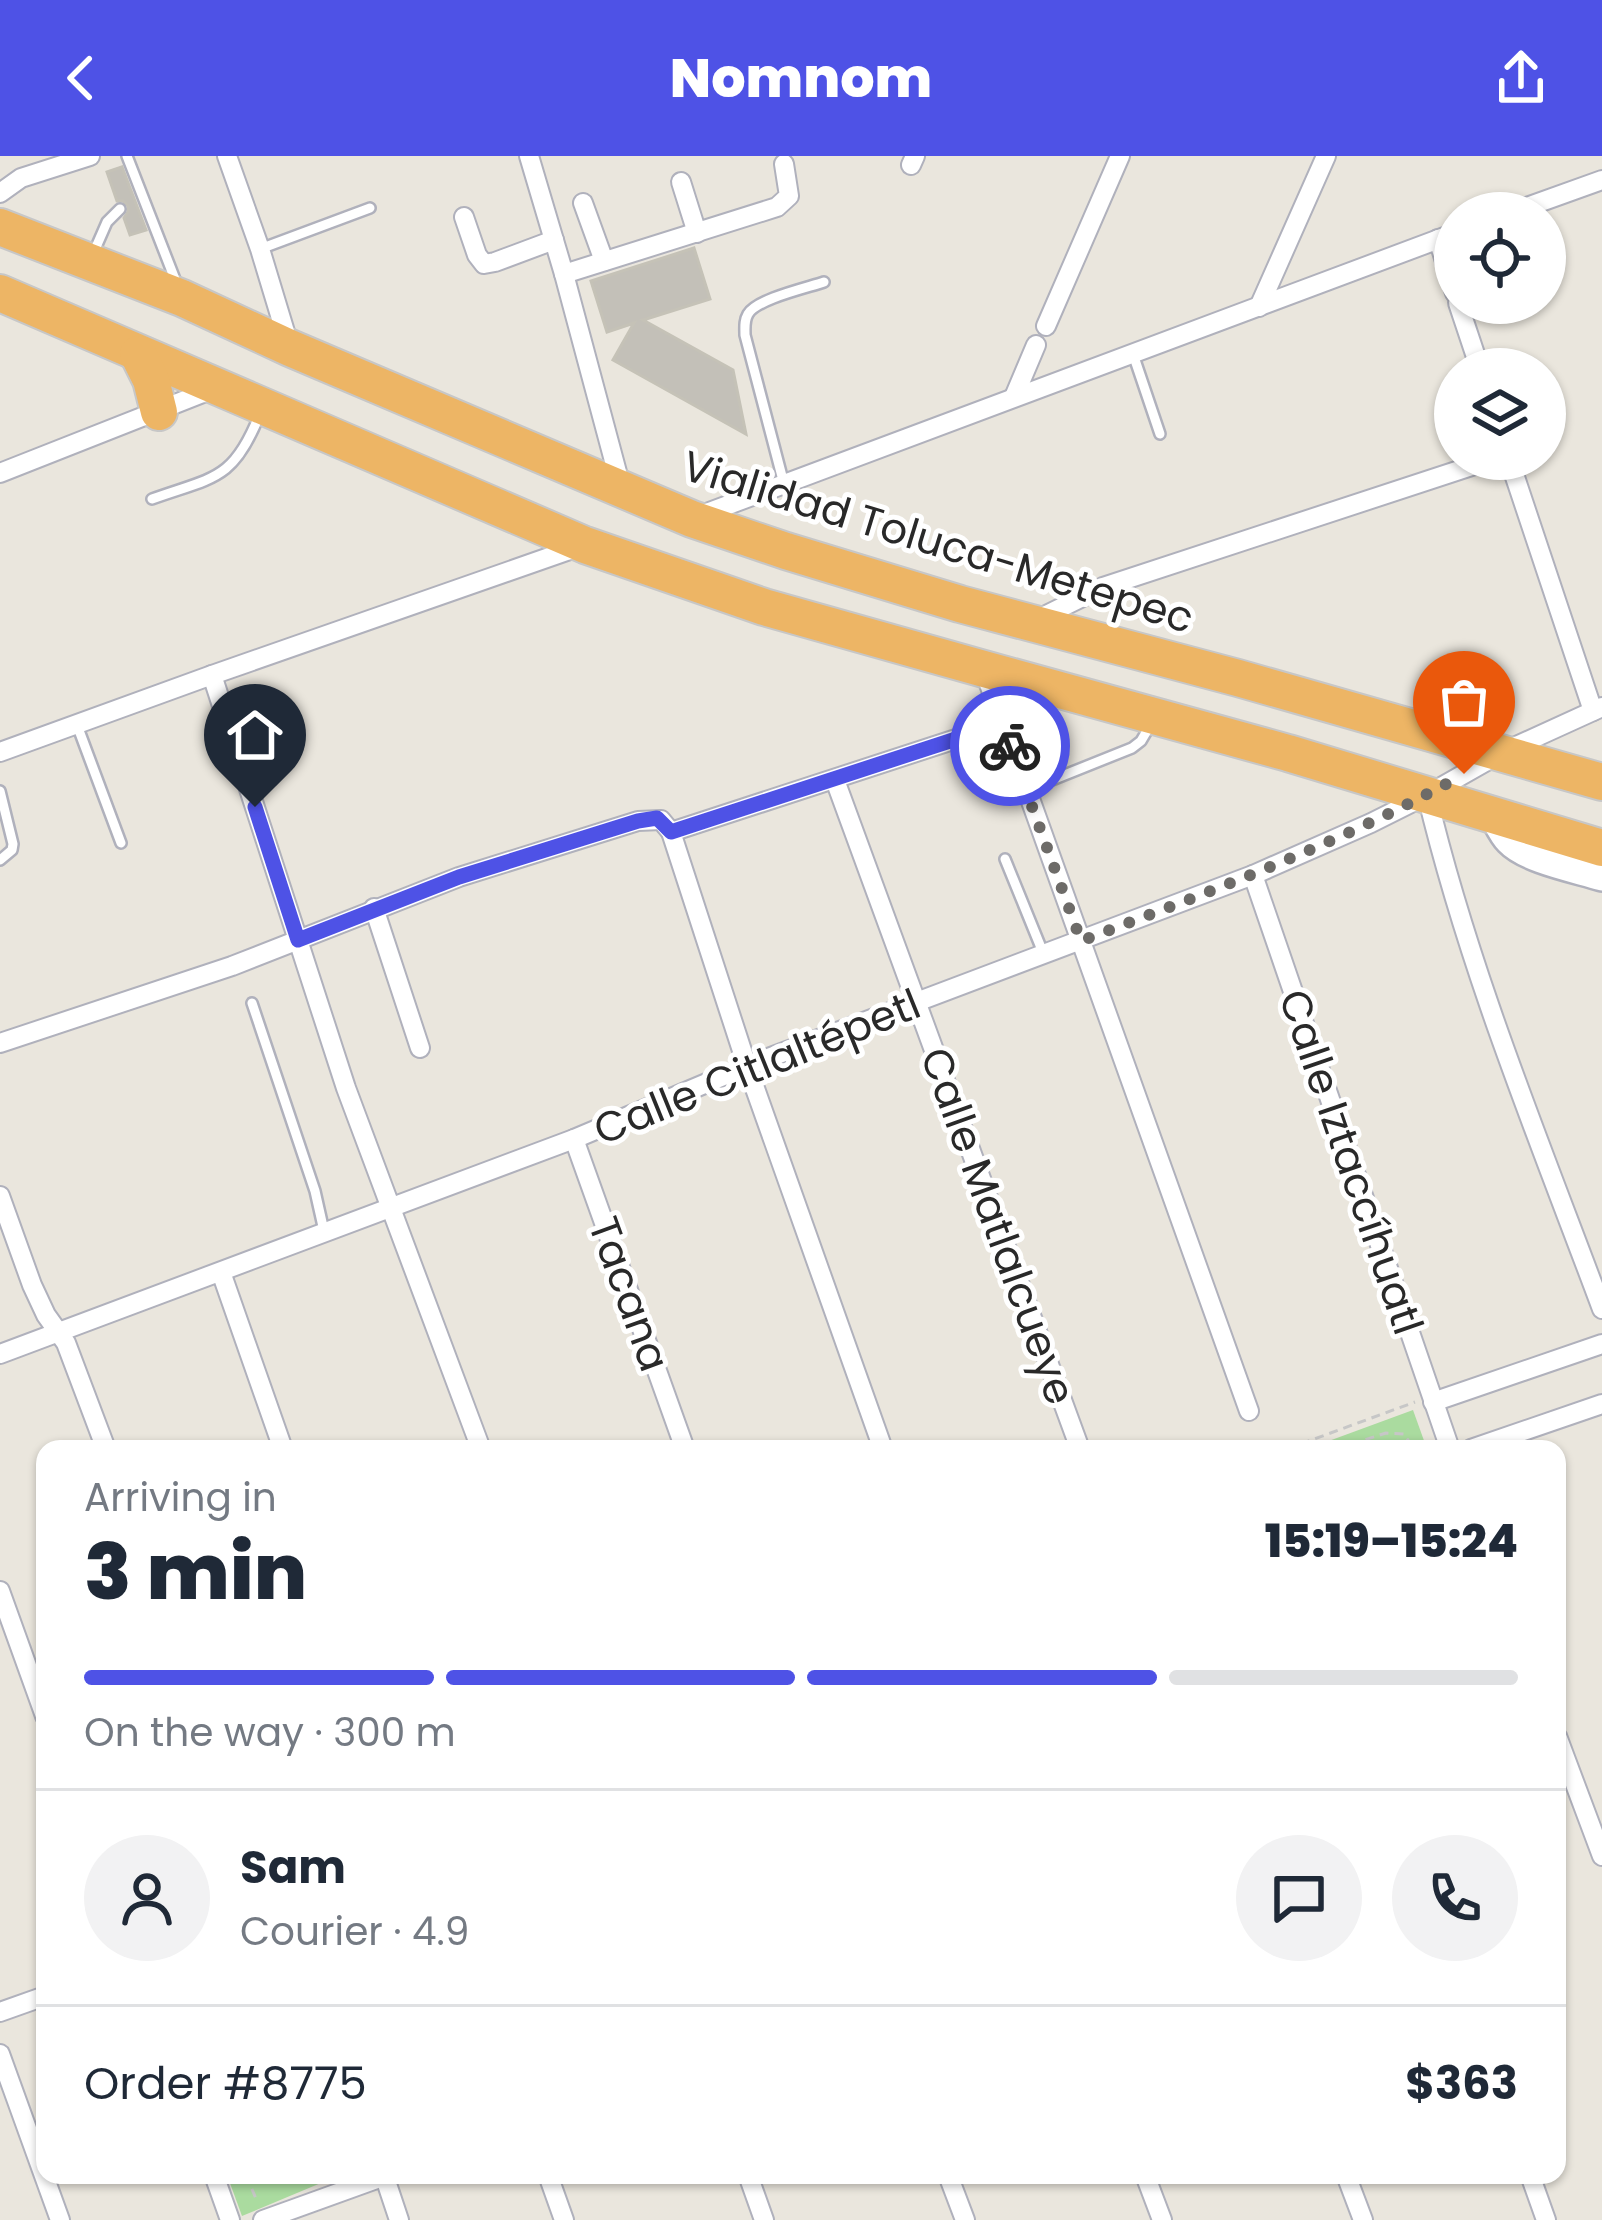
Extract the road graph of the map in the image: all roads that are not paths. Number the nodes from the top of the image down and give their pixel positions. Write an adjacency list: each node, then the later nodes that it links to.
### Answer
1 (90, 156): 8 (street)
2 (127, 156): 27 (lane)
3 (227, 156): 21 (street)
4 (529, 156): 19 (street)
5 (1120, 156): 29 (street)
6 (1326, 156): 28 (street)
7 (784, 164): 18 (street)
8 (33, 165): 11 (street)
9 (1602, 180): 12 (street)
10 (682, 182): 18 (street)
11 (0, 193)
12 (1566, 193)
13 (583, 202): 22 (street)
14 (120, 208): 23 (lane)
15 (370, 208): 21 (lane)
16 (464, 217): 19 (street)
17 (0, 227): 23 (highway, Vialidad Toluca-Metepec)
18 (697, 233): 22 (street)
19 (554, 240): 24 (street)
20 (1434, 241): 28 (street)
21 (260, 249): 31 (street)
22 (604, 261): 24 (street)
23 (89, 262): 27 (highway, Vialidad Toluca-Metepec)
24 (564, 274): 43 (street)
25 (824, 282): 42 (lane)
26 (0, 292): 32 (highway)
27 (182, 298): 31 (highway, Vialidad Toluca-Metepec)
28 (1259, 307): 33 (street)
29 (1046, 326)
30 (1036, 345): 35 (street)
31 (290, 348): 43 (highway, Vialidad Toluca-Metepec)
32 (138, 354): 34 (highway); 37 (highway)
33 (1133, 354): 35 (street); 38 (lane)
34 (218, 387): 36 (highway); 37 (street)
35 (1014, 397): 42 (street)
36 (263, 406): 44 (lane); 46 (highway)
37 (159, 412): 39 (street)
38 (1160, 434)
39 (0, 473)
40 (1434, 478): 47 (street)
41 (1516, 480): 50 (street)
42 (784, 484): 45 (street)
43 (622, 492): 45 (highway, Vialidad Toluca-Metepec)
44 (152, 499)
45 (692, 519): 47 (highway, Vialidad Toluca-Metepec)
46 (585, 544): 48 (highway); 49 (street)
47 (1034, 621): 55 (highway, Vialidad Toluca-Metepec)
48 (984, 669): 51 (highway); 52 (street)
49 (212, 675): 53 (street); 70 (street)
50 (1598, 709): 55 (street, Calle Citlaltépetl)
51 (1156, 716): 58 (lane); 60 (highway)
52 (1002, 724): 56 (street); 58 (street)
53 (77, 725): 54 (street); 63 (lane)
54 (0, 752)
55 (1501, 753): 57 (highway, Vialidad Toluca-Metepec); 60 (street, Calle Citlaltépetl)
56 (836, 780): 62 (street); 73 (street, Calle Matlalcueye)
57 (1602, 782)
58 (1027, 790): 71 (street)
59 (0, 791): 65 (lane)
60 (1426, 795): 61 (highway); 67 (street, Calle Citlaltépetl); 83 (street)
61 (1493, 815): 64 (highway); 68 (main road)
62 (666, 826): 69 (street); 77 (street)
63 (122, 843)
64 (1602, 848)
65 (0, 860)
66 (1005, 860): 72 (lane)
67 (1253, 875): 71 (street, Calle Citlaltépetl); 87 (street, Calle Iztaccíhuatl)
68 (1602, 877)
69 (374, 908): 70 (street); 76 (street)
70 (298, 940): 75 (street); 80 (street)
71 (1081, 941): 72 (street, Calle Citlaltépetl); 89 (street)
72 (1044, 955): 73 (street, Calle Citlaltépetl)
73 (915, 1003): 77 (street, Calle Citlaltépetl); 95 (street, Calle Matlalcueye)
74 (252, 1004): 81 (lane)
75 (0, 1043)
76 (420, 1048)
77 (747, 1066): 78 (street, Calle Citlaltépetl); 94 (street)
78 (574, 1139): 80 (street, Calle Citlaltépetl); 93 (street, Tacana)
79 (0, 1196): 84 (street)
80 (391, 1206): 81 (street, Calle Citlaltépetl); 92 (street)
81 (324, 1231): 82 (street, Calle Citlaltépetl)
82 (220, 1272): 84 (street, Calle Citlaltépetl); 91 (street)
83 (1602, 1309)
84 (58, 1331): 86 (street, Calle Citlaltépetl); 90 (street)
85 (1602, 1344): 87 (street)
86 (0, 1354)
87 (1432, 1399): 96 (street, Calle Iztaccíhuatl)
88 (1602, 1404): 97 (street)
89 (1249, 1411)
90 (103, 1440)
91 (280, 1440)
92 (478, 1440)
93 (682, 1440)
94 (880, 1440)
95 (1077, 1440)
96 (1447, 1440)
97 (1497, 1440)
98 (0, 1591): 99 (street)
99 (36, 1691)
100 (1566, 1760): 101 (street)
101 (1602, 1856)
102 (36, 1999): 103 (street)
103 (0, 2012)
104 (0, 2054): 105 (street)
105 (36, 2154)
106 (47, 2184): 116 (street)
107 (217, 2184): 117 (street)
108 (363, 2184): 118 (street)
109 (388, 2184): 119 (street)
110 (551, 2184): 120 (street)
111 (751, 2184): 121 (street)
112 (952, 2184): 122 (street)
113 (1148, 2184): 123 (street)
114 (1349, 2184): 124 (street)
115 (1533, 2184): 125 (street)
116 (60, 2220)
117 (230, 2220)
118 (264, 2220)
119 (400, 2220)
120 (564, 2220)
121 (764, 2220)
122 (965, 2220)
123 (1162, 2220)
124 (1363, 2220)
125 (1546, 2220)

